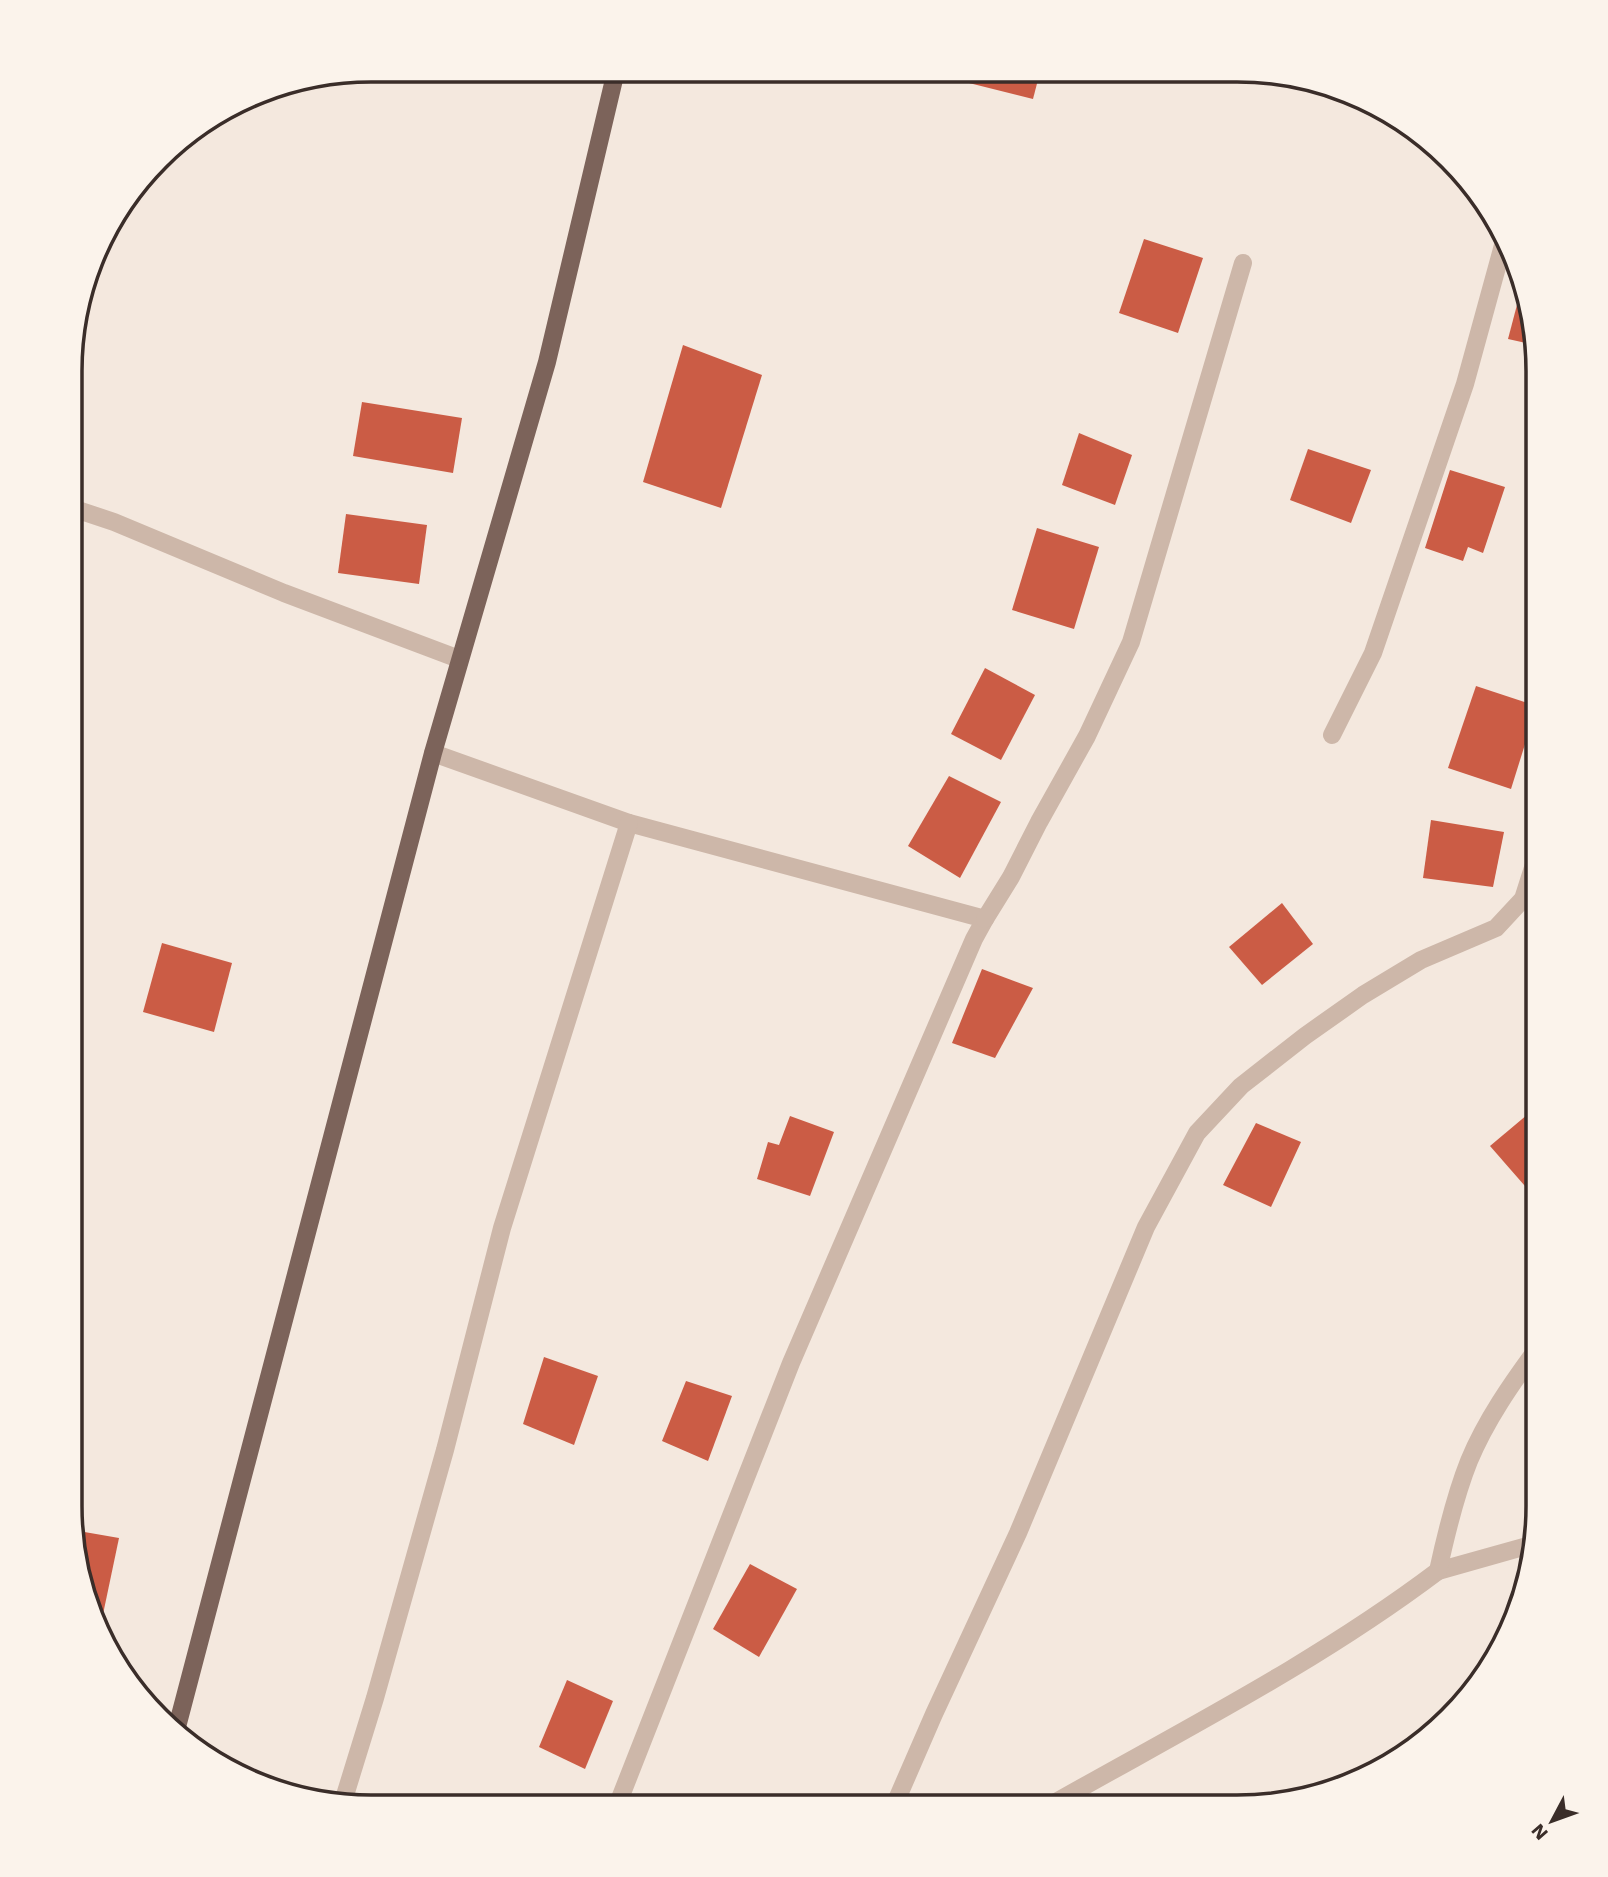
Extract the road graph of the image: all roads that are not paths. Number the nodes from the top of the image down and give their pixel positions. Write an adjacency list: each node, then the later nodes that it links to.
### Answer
1 (613, 82): 5 (main road)
2 (1501, 253): 6 (street)
3 (1243, 263): 10 (street)
4 (82, 511): 5 (street)
5 (459, 659): 7 (main road)
6 (1332, 735)
7 (433, 753): 8 (street); 14 (main road)
8 (629, 823): 10 (street); 15 (street)
9 (1526, 890): 17 (street)
10 (985, 919): 16 (street)
11 (1526, 1364): 13 (street)
12 (1522, 1547): 13 (street)
13 (1438, 1571): 18 (street)
14 (179, 1721)
15 (346, 1793)
16 (621, 1795)
17 (899, 1795)
18 (1069, 1795)

